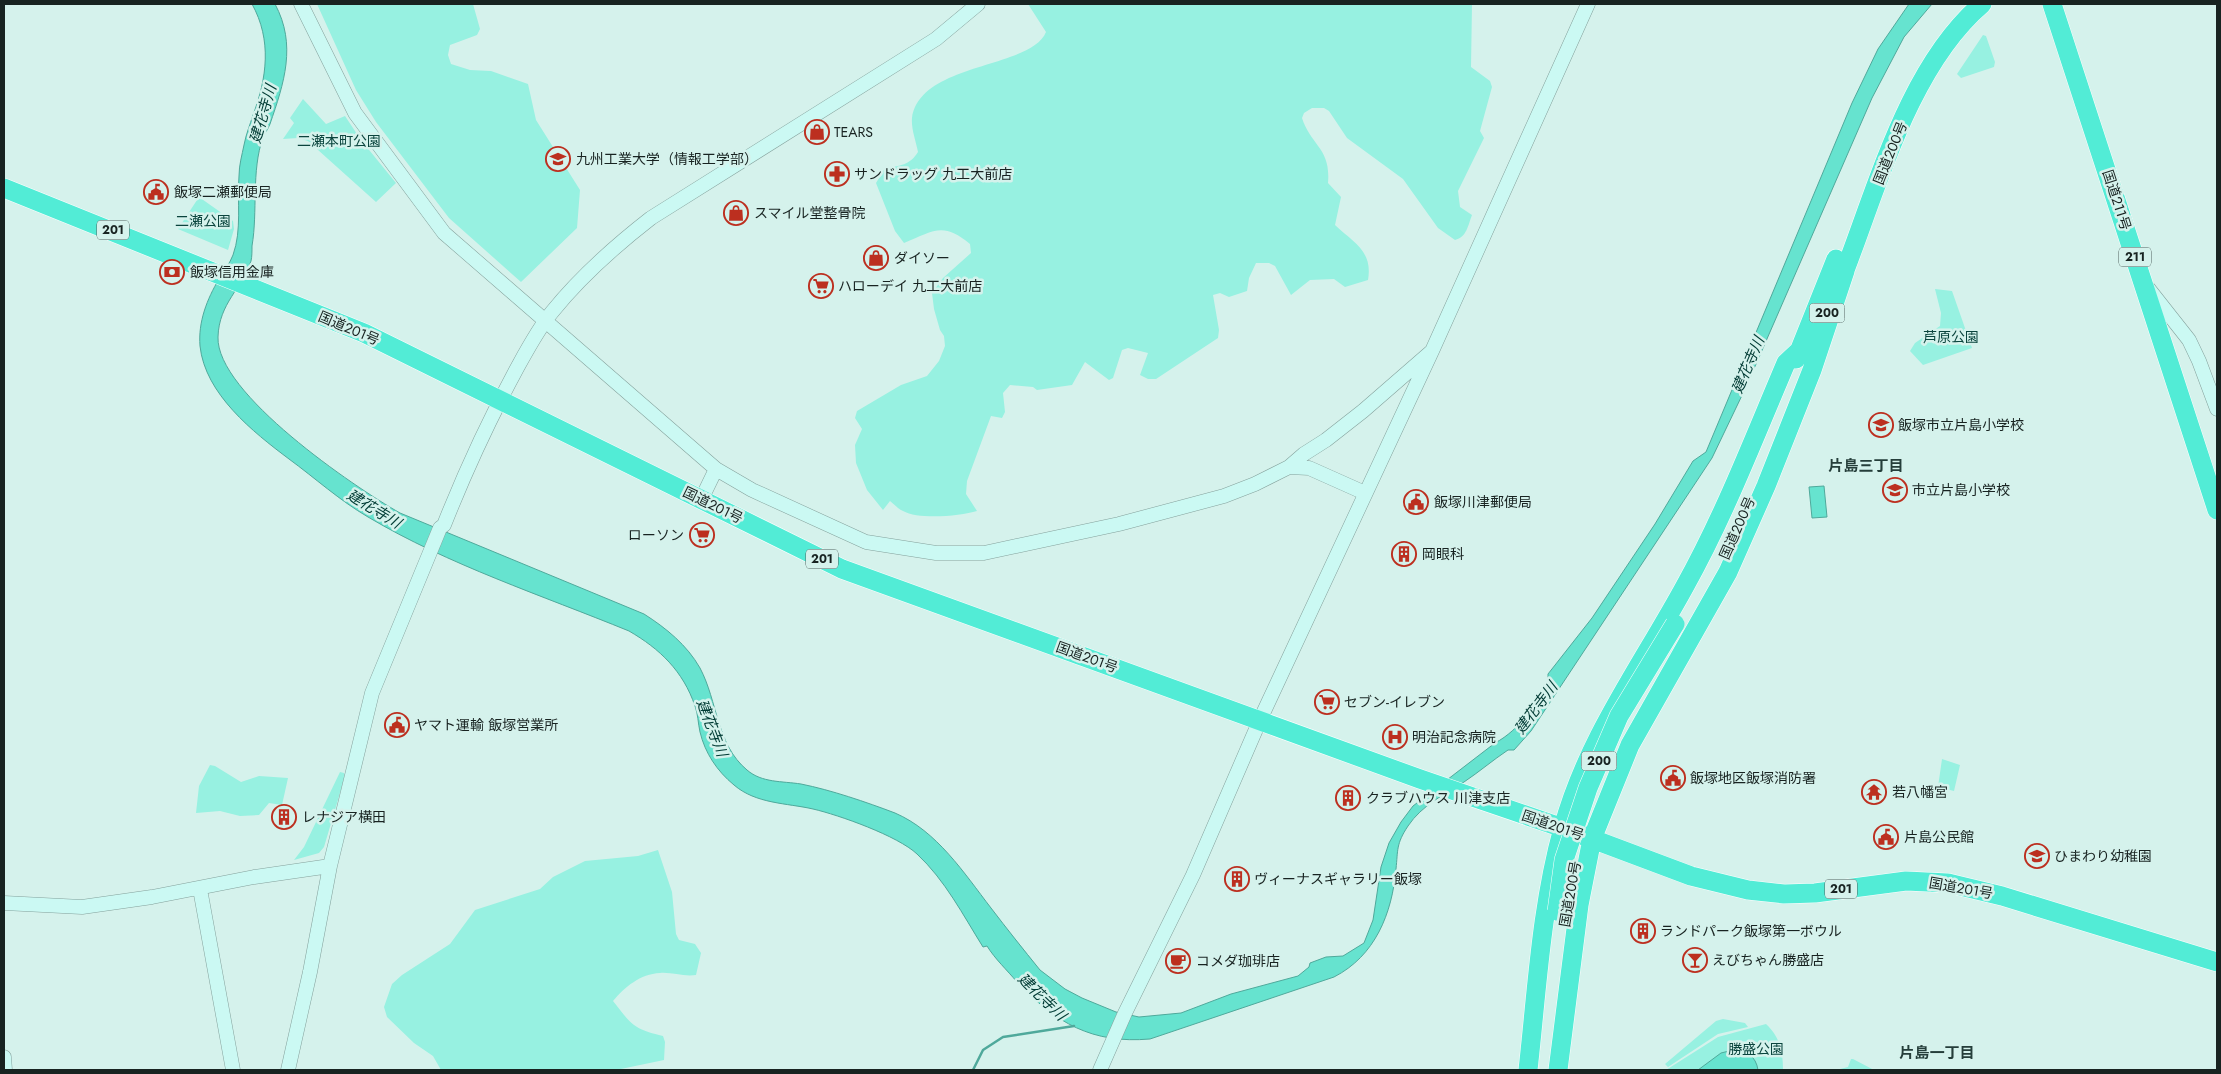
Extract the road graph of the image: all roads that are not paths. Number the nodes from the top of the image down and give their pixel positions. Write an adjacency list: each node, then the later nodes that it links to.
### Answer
1 (302, 4): 10 (street)
2 (978, 4): 10 (street)
3 (1588, 4): 12 (street)
4 (1964, 4): 11 (highway, 国道200号 / 200)
5 (1982, 4): 8 (highway, 国道200号 / 200)
6 (2052, 4): 9 (highway, 国道211号 / 211)
7 (4, 188): 13 (highway, 国道201号 / 201)
8 (1845, 271): 20 (highway, 国道200号 / 200); 23 (highway)
9 (2143, 282): 14 (street); 19 (highway, 国道211号 / 211)
10 (545, 321): 13 (street); 16 (street)
11 (1801, 349): 20 (highway, 国道200号 / 200); 22 (highway)
12 (1432, 351): 15 (street); 17 (street)
13 (499, 400): 18 (highway, 国道201号 / 201); 24 (street)
14 (2217, 409)
15 (1289, 468): 16 (street); 17 (street)
16 (716, 469): 18 (street)
17 (1365, 493): 21 (street)
18 (701, 500): 21 (highway, 国道201号 / 201)
19 (2217, 510)
20 (1679, 627): 27 (highway, 国道200号 / 200, bridge)
21 (1260, 720): 22 (highway, 国道201号 / 201); 33 (street)
22 (1563, 828): 23 (highway, 国道201号 / 201); 34 (highway)
23 (1592, 839): 28 (highway, 国道201号 / 201); 37 (highway)
24 (330, 866): 25 (street); 32 (street)
25 (200, 888): 26 (street); 31 (street)
26 (4, 903)
27 (1562, 912): 35 (highway, 国道200号 / 200); 36 (highway, 国道200号 / 200)
28 (2217, 962)
29 (4, 1057): 30 (street)
30 (5, 1070)
31 (233, 1070)
32 (288, 1070)
33 (1100, 1070)
34 (1528, 1070)
35 (1537, 1070)
36 (1548, 1070)
37 (1558, 1070)

